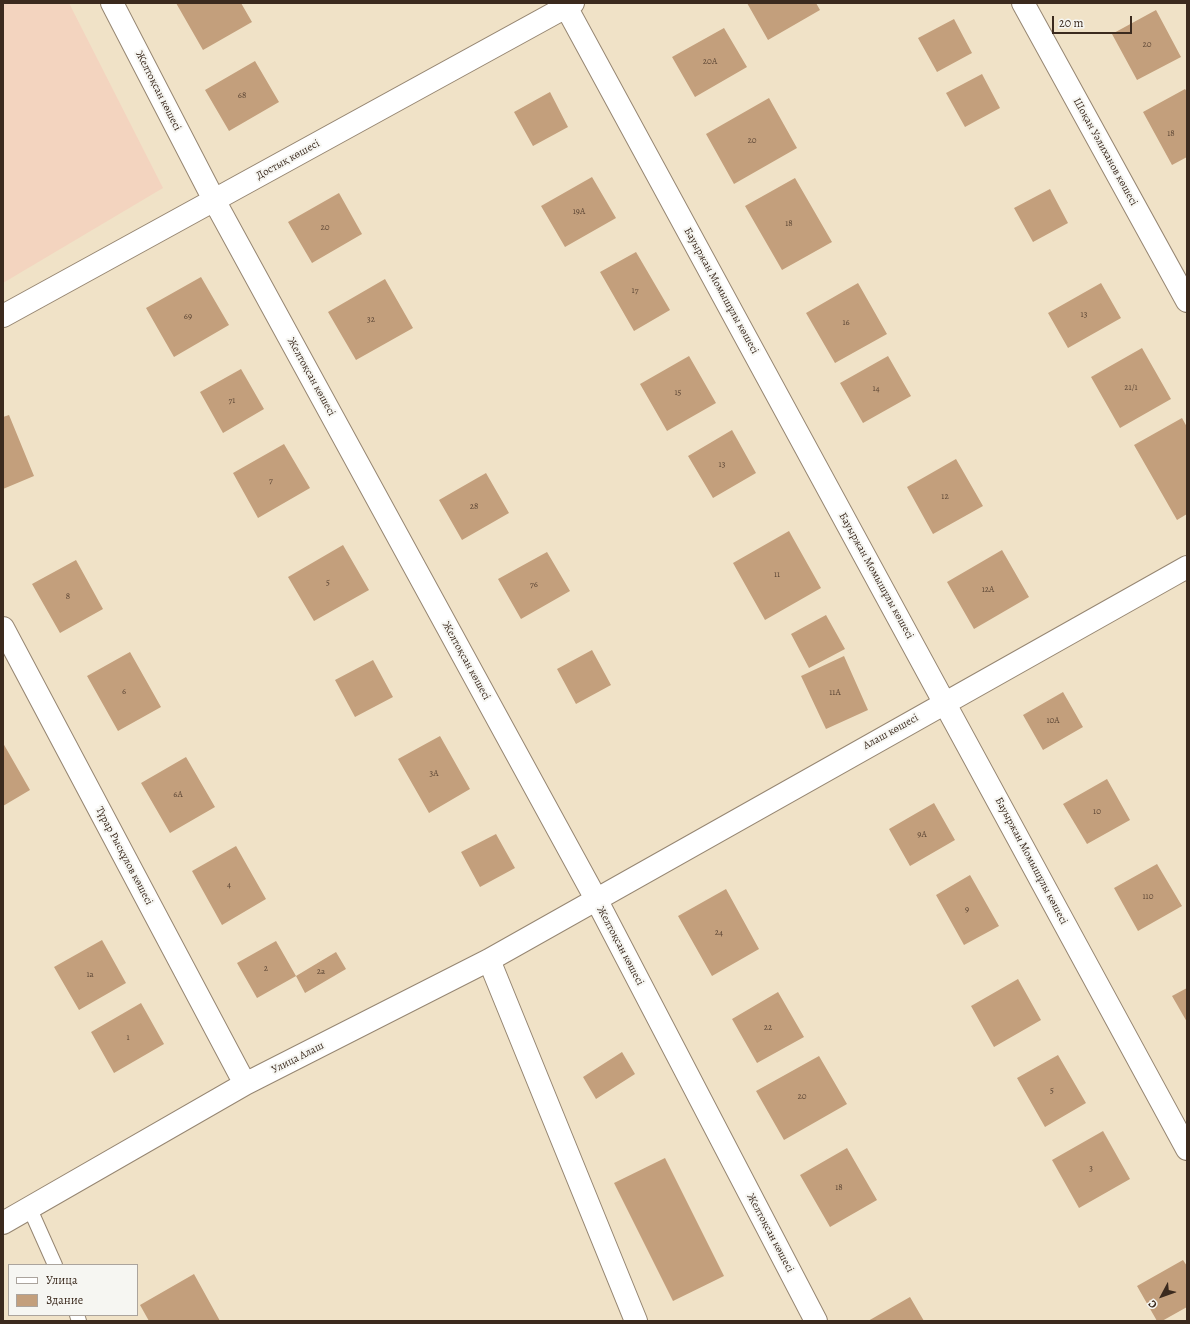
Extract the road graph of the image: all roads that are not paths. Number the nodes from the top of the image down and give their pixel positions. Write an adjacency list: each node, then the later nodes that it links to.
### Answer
1 (112, 3): 4 (street, Желтоқсан көшесі)
2 (1023, 3): 5 (street, Шоқан Уәлиханов көшесі)
3 (568, 4): 4 (street, Достық көшесі); 9 (street, Бауыржан Момышұлы көшесі)
4 (214, 200): 6 (street, Достық көшесі); 10 (street, Желтоқсан көшесі)
5 (1187, 301)
6 (3, 316)
7 (1187, 567): 9 (street, Алаш көшесі)
8 (3, 628): 12 (street, Тұрар Рысқұлов көшесі)
9 (945, 702): 10 (street, Алаш көшесі); 13 (street, Бауыржан Момышұлы көшесі)
10 (596, 899): 11 (street, Улица Алаш); 18 (street, Желтоқсан көшесі)
11 (489, 960): 12 (street, Улица Алаш); 17 (street)
12 (245, 1084): 14 (street, Улица Алаш)
13 (1187, 1149)
14 (30, 1209): 15 (street, Улица Алаш); 16 (lane)
15 (3, 1223)
16 (55, 1264)
17 (636, 1321)
18 (816, 1321)

